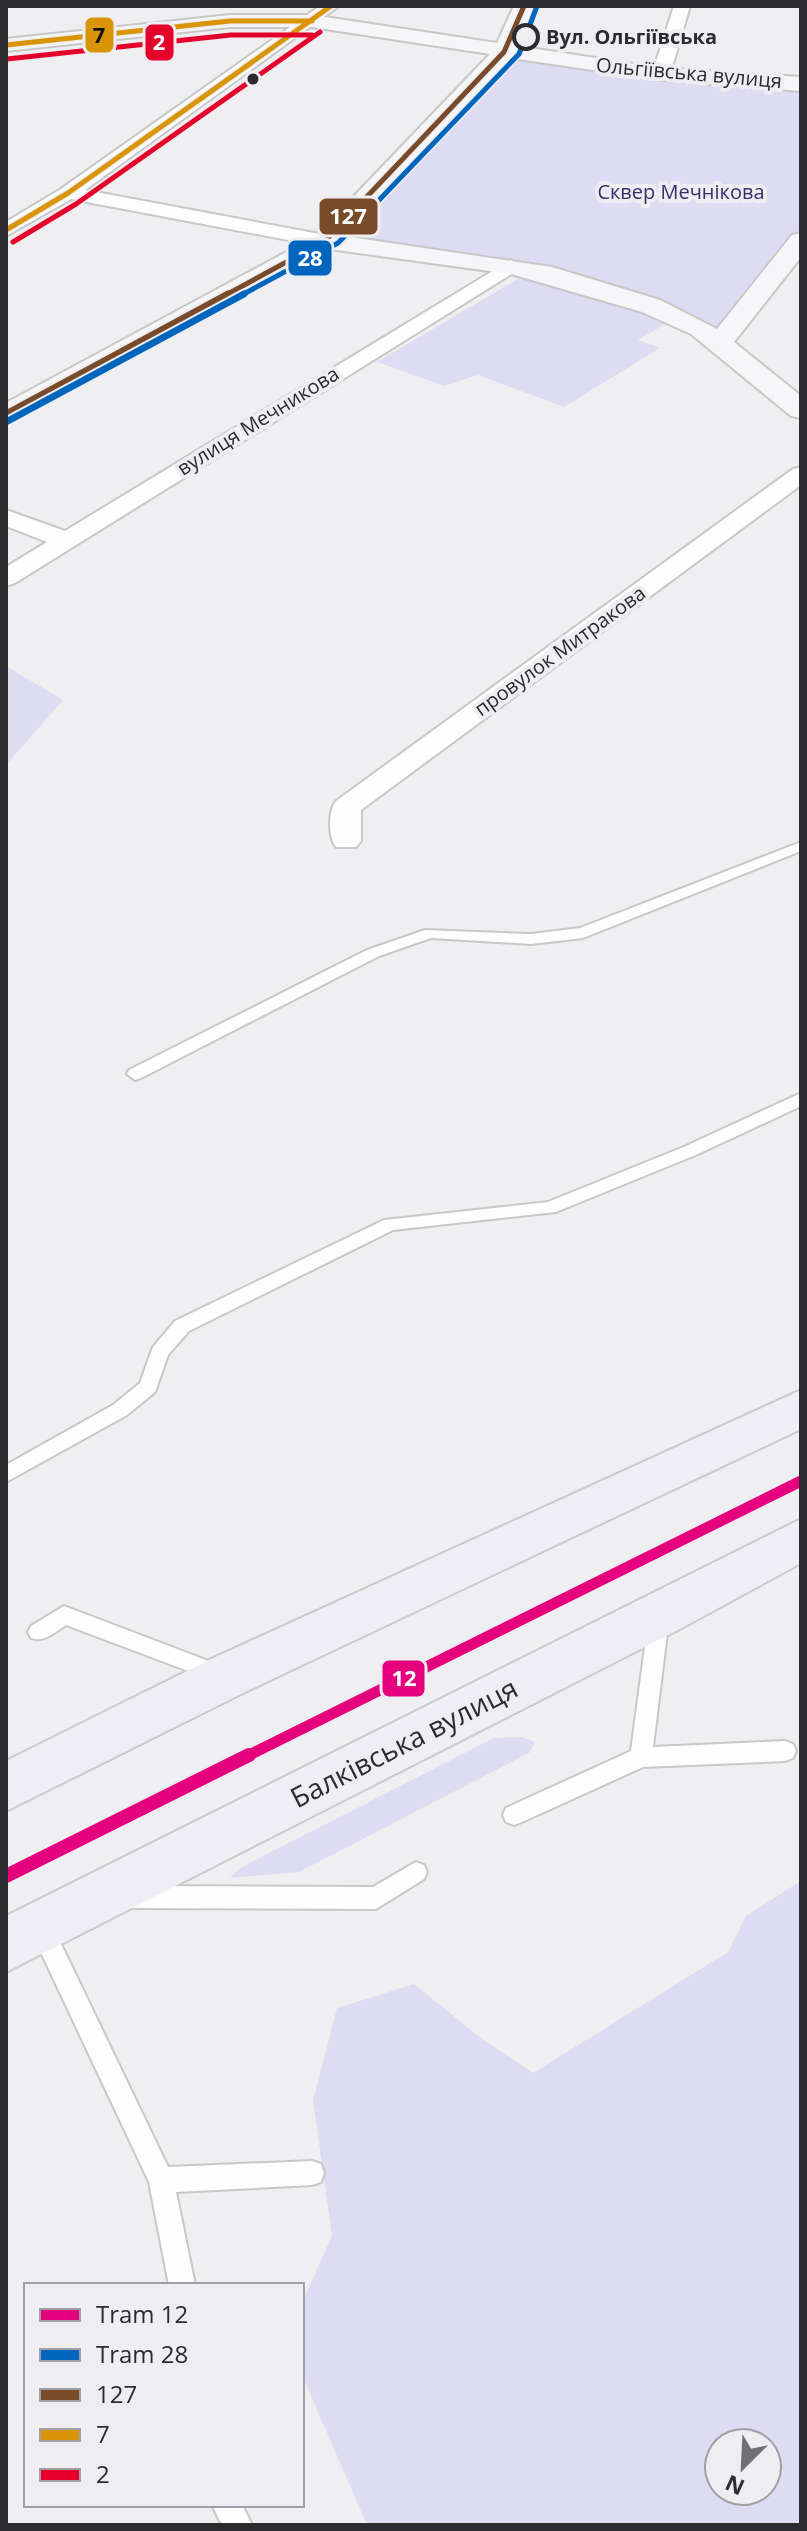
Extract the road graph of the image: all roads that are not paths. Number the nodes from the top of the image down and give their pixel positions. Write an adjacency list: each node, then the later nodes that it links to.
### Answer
1 (331, 6): 4 (street)
2 (524, 6): 6 (street)
3 (682, 6): 7 (street)
4 (305, 13): 5 (street, Ольгіївська вулиця); 6 (street, Ольгіївська вулиця); 9 (street)
5 (6, 45)
6 (504, 52): 7 (street, Ольгіївська вулиця); 12 (street)
7 (661, 74): 8 (street, Ольгіївська вулиця)
8 (801, 84)
9 (68, 193): 10 (street); 12 (street)
10 (6, 230)
11 (801, 240): 14 (street)
12 (325, 241): 13 (street); 16 (street)
13 (511, 266): 14 (street); 19 (street, вулиця Мечникова)
14 (718, 342): 15 (street)
15 (801, 410)
16 (6, 414)
17 (801, 474): 21 (street, провулок Митракова)
18 (6, 517): 19 (street)
19 (65, 540): 20 (street, вулиця Мечникова)
20 (6, 578)
21 (346, 841)
22 (801, 846): 23 (lane)
23 (135, 1074)
24 (801, 1099): 26 (lane)
25 (801, 1408): 30 (main road)
26 (6, 1474)
27 (801, 1539): 28 (main road, Балківська вулиця)
28 (660, 1615): 32 (lane); 36 (main road, Балківська вулиця)
29 (38, 1632): 30 (lane)
30 (227, 1676): 33 (main road)
31 (785, 1751): 32 (lane)
32 (641, 1757): 34 (lane)
33 (6, 1787)
34 (514, 1815)
35 (416, 1872): 36 (lane)
36 (98, 1896): 37 (main road, Балківська вулиця)
37 (24, 1936): 39 (lane)
38 (312, 2173): 39 (lane)
39 (161, 2180): 40 (lane)
40 (182, 2283)
41 (227, 2507): 42 (lane)
42 (238, 2525)

